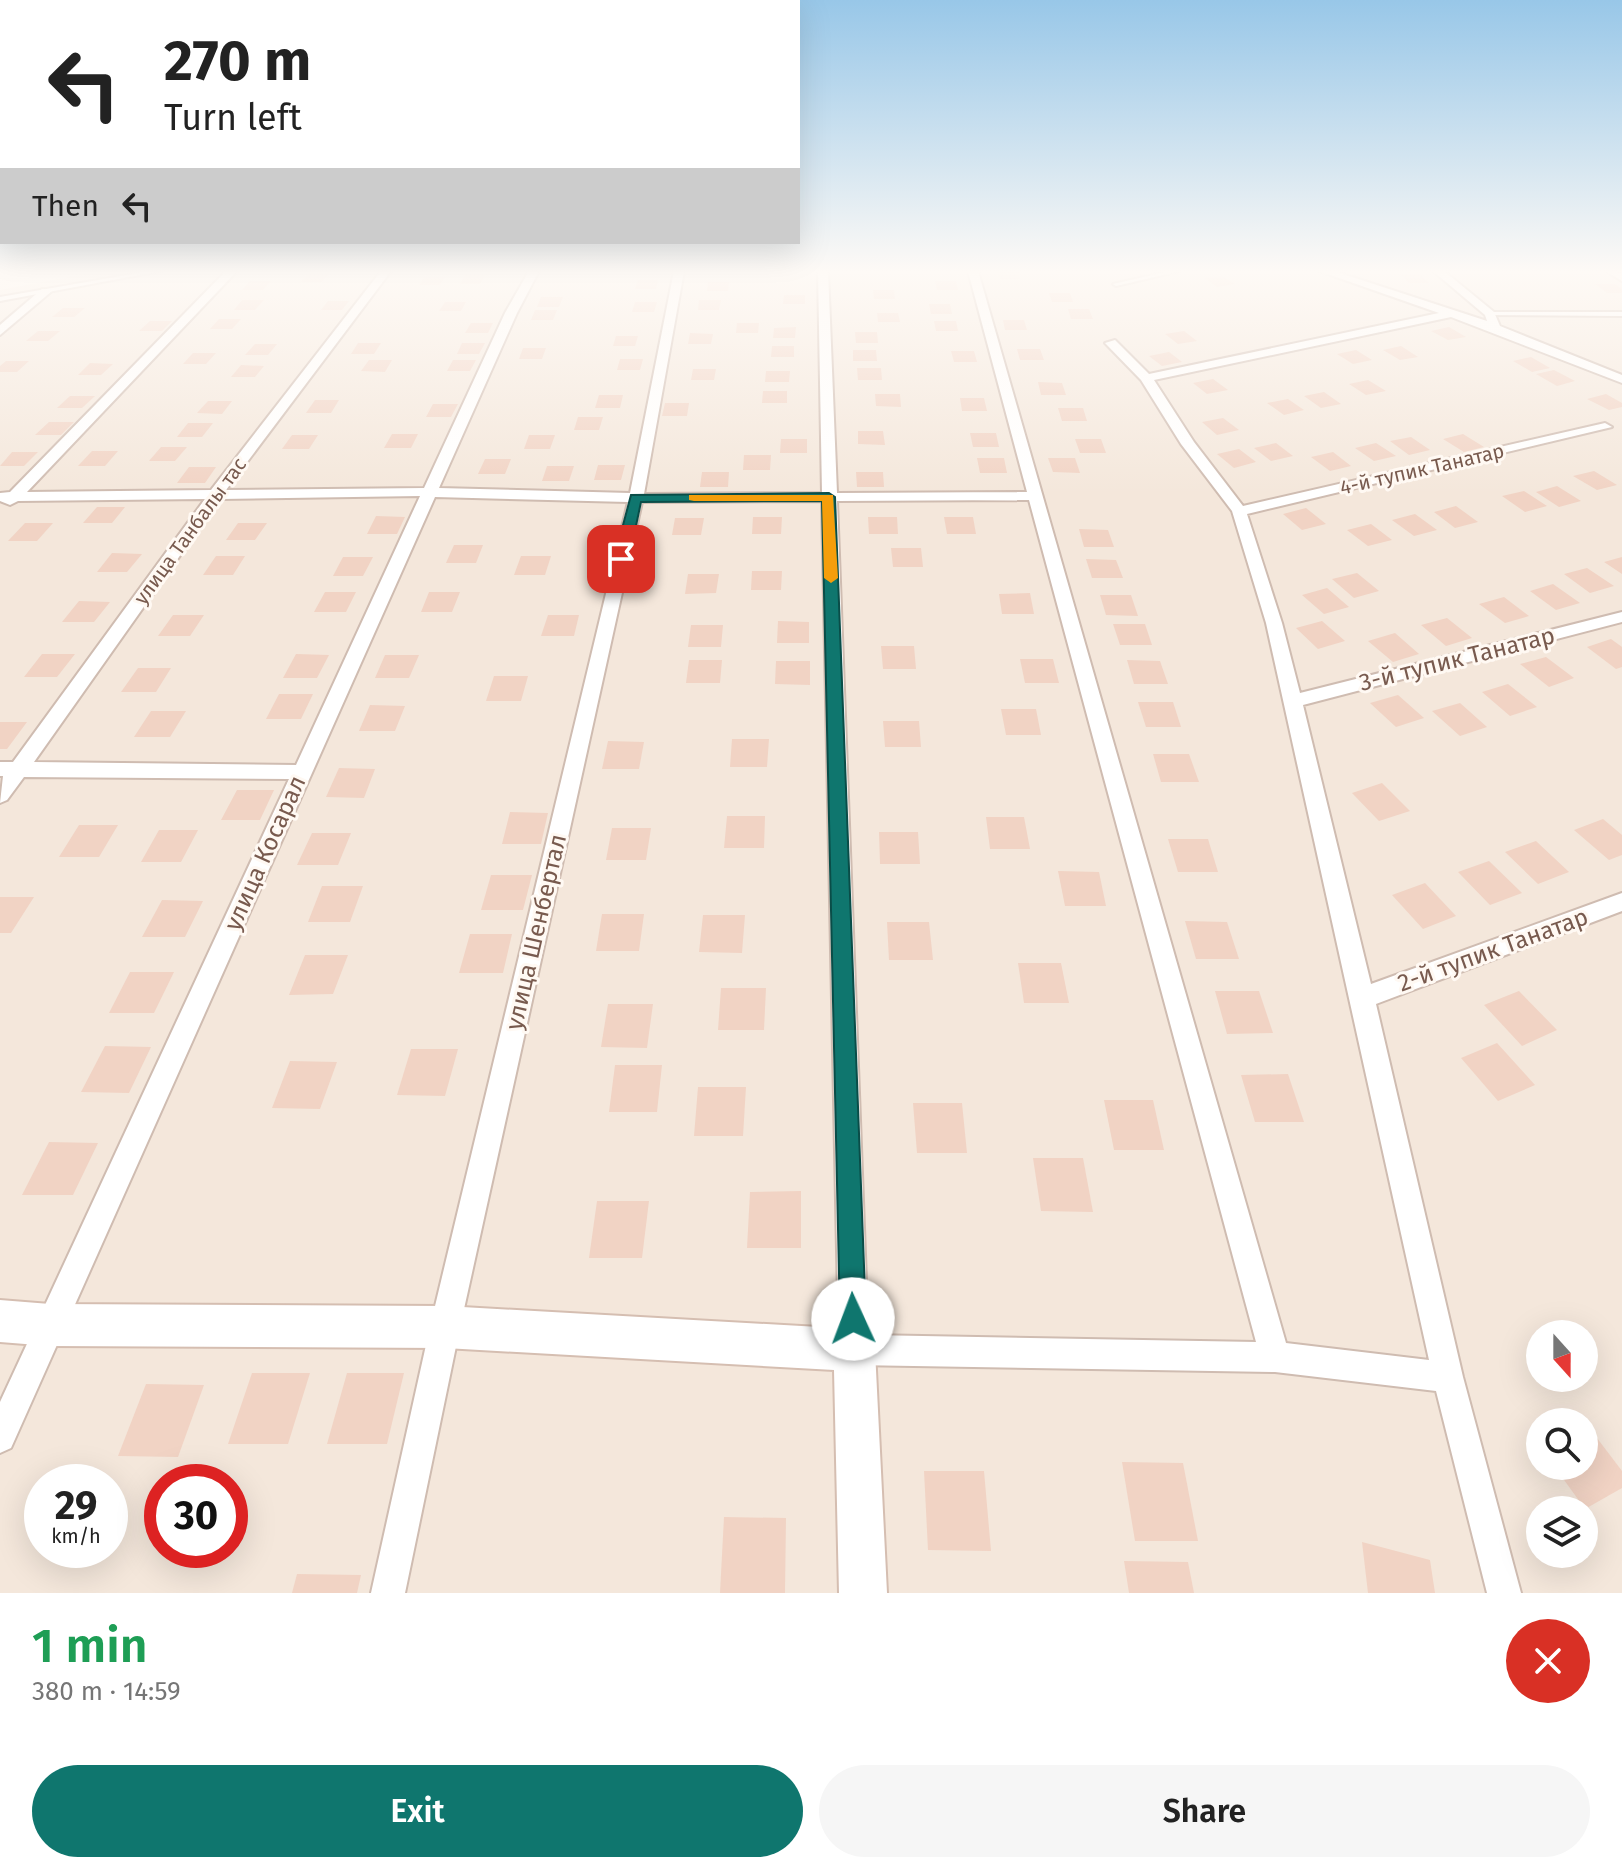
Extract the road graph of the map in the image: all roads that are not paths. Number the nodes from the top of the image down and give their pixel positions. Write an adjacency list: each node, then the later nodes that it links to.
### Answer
1 (158, 345): 16 (street)
2 (329, 345): 14 (street, улица Танбалы тас)
3 (496, 345): 13 (street, улица Косарал)
4 (665, 345): 18 (street, улица Шенбертал)
5 (825, 345): 17 (street)
6 (994, 345): 15 (street)
7 (1113, 345): 10 (street)
8 (1301, 345): 10 (street)
9 (1538, 345): 11 (street)
10 (1146, 378): 20 (street)
11 (1622, 379)
12 (1605, 427): 20 (street, 4-й тупик Танатар)
13 (429, 492): 14 (street); 18 (street); 24 (street, улица Косарал)
14 (215, 495): 16 (street); 23 (street, улица Танбалы тас)
15 (1037, 496): 17 (street); 32 (street)
16 (7, 497): 19 (street)
17 (829, 497): 18 (street); 31 (street)
18 (636, 498): 30 (street, улица Шенбертал)
19 (0, 510)
20 (1239, 511): 22 (street)
21 (1622, 617): 22 (street, 3-й тупик Танатар)
22 (1292, 701): 27 (street)
23 (9, 769): 24 (street); 25 (street, улица Танбалы тас)
24 (302, 772): 29 (street, улица Косарал)
25 (0, 795)
26 (1622, 902): 27 (street, 2-й тупик Танатар)
27 (1363, 998): 33 (street)
28 (0, 1321): 29 (street)
29 (50, 1325): 30 (street); 34 (street, улица Косарал)
30 (445, 1327): 31 (street); 35 (street, улица Шенбертал)
31 (854, 1350): 32 (street); 36 (street)
32 (1275, 1357): 33 (street)
33 (1448, 1377): 37 (street)
34 (0, 1437)
35 (388, 1593)
36 (863, 1593)
37 (1504, 1593)

